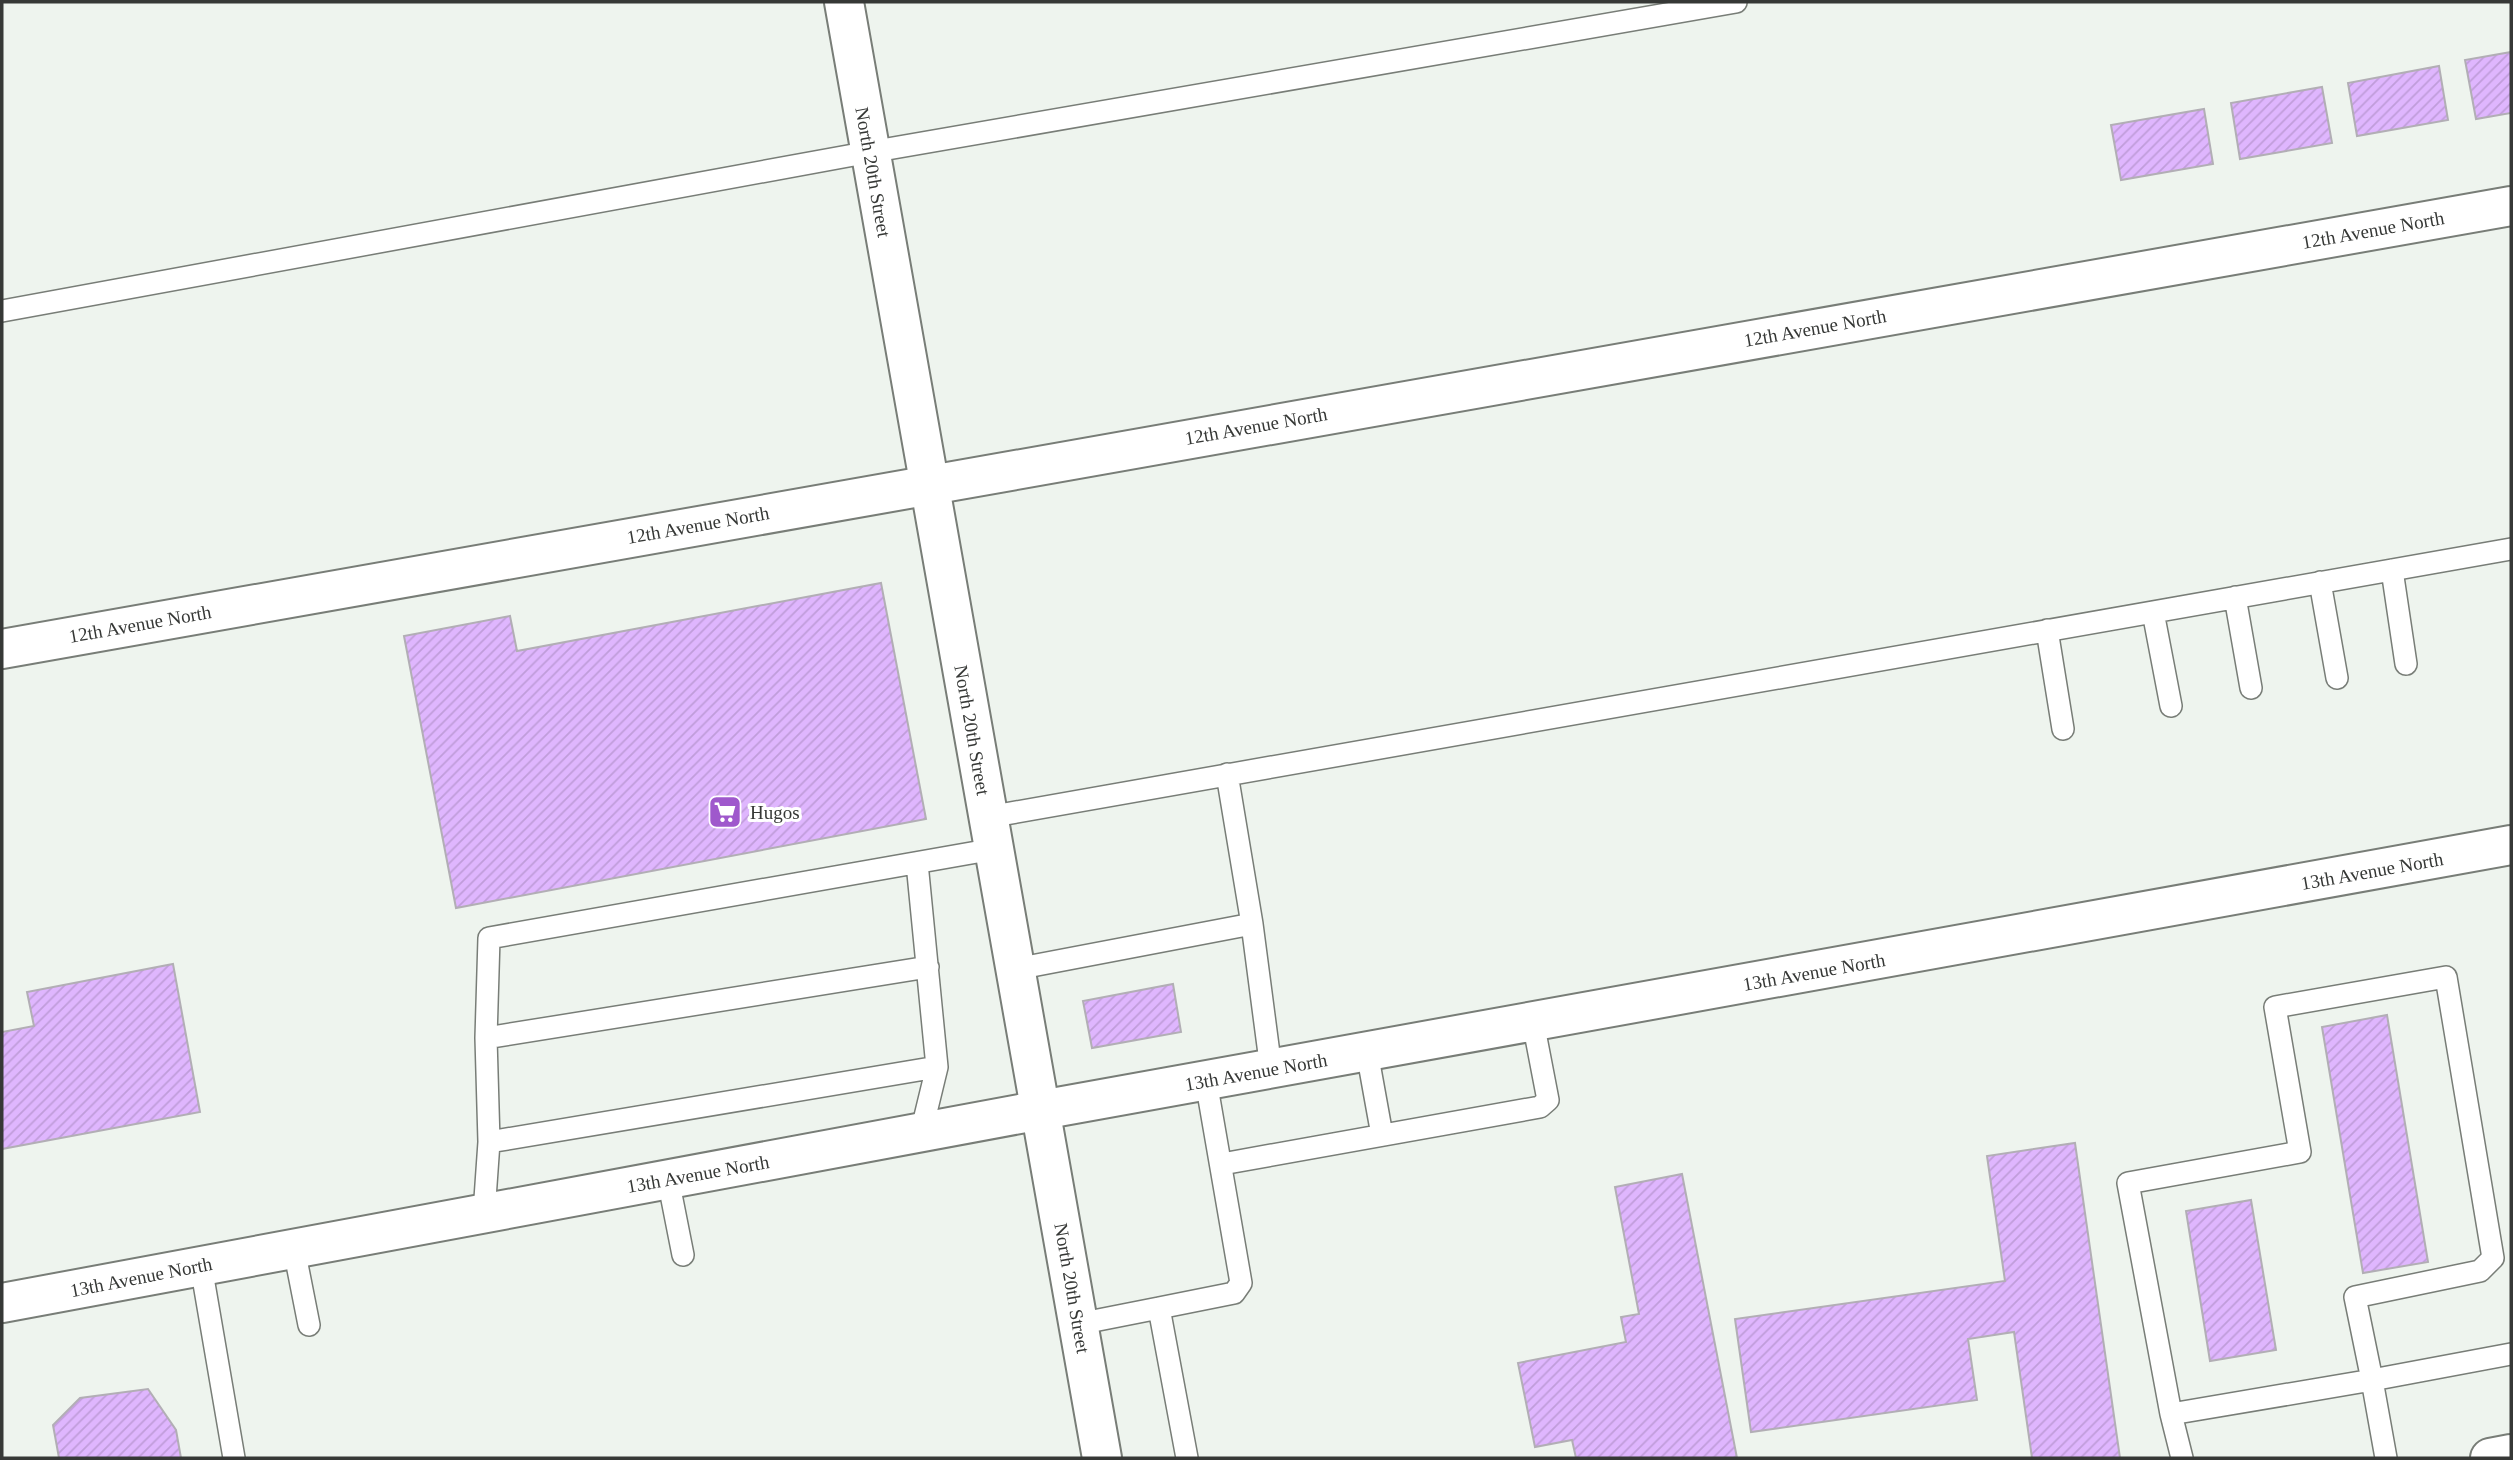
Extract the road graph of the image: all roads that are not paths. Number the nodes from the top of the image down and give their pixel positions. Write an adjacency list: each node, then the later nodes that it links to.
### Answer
1 (844, 2): 3 (main road, North 20th Street)
2 (1736, 2): 3 (lane)
3 (870, 152): 5 (lane); 6 (main road, North 20th Street)
4 (2511, 206): 6 (main road, 12th Avenue North)
5 (2, 311)
6 (927, 484): 13 (main road, 12th Avenue North); 20 (main road, North 20th Street)
7 (2511, 551): 8 (lane)
8 (2392, 570): 9 (lane); 14 (lane)
9 (2320, 582): 10 (lane); 15 (lane)
10 (2235, 597): 11 (lane); 16 (lane)
11 (2153, 612): 12 (lane); 17 (lane)
12 (2047, 631): 18 (lane); 19 (lane)
13 (2, 649)
14 (2406, 664)
15 (2337, 678)
16 (2251, 688)
17 (2171, 706)
18 (2063, 729)
19 (1227, 774): 20 (lane); 23 (lane)
20 (991, 833): 22 (lane); 25 (main road, North 20th Street)
21 (2511, 845): 26 (main road, 13th Avenue North)
22 (917, 863): 24 (lane); 27 (lane)
23 (1252, 924): 25 (lane); 30 (lane)
24 (928, 967): 27 (lane); 29 (lane)
25 (1016, 969): 32 (main road, North 20th Street)
26 (1533, 1023): 28 (main road, 13th Avenue North); 34 (lane)
27 (486, 1038): 35 (lane)
28 (1367, 1052): 30 (main road, 13th Avenue North); 34 (lane)
29 (937, 1067): 33 (lane); 35 (lane)
30 (1271, 1069): 31 (main road, 13th Avenue North)
31 (1206, 1081): 32 (main road, 13th Avenue North); 36 (lane)
32 (1041, 1110): 33 (main road, 13th Avenue North); 44 (main road, North 20th Street)
33 (921, 1133): 37 (main road, 13th Avenue North)
34 (1382, 1135): 36 (lane)
35 (489, 1142): 38 (lane)
36 (1222, 1164): 43 (lane)
37 (668, 1179): 38 (main road, 13th Avenue North); 40 (lane)
38 (484, 1213): 39 (main road, 13th Avenue North)
39 (294, 1249): 41 (main road, 13th Avenue North); 45 (lane)
40 (683, 1255)
41 (201, 1266): 42 (main road, 13th Avenue North); 50 (lane)
42 (2, 1303)
43 (1158, 1308): 44 (lane); 52 (lane)
44 (1079, 1324): 51 (main road, North 20th Street)
45 (309, 1325)
46 (2511, 1354): 47 (lane)
47 (2372, 1380): 48 (lane); 48 (lane); 54 (lane)
48 (2171, 1413): 53 (lane)
49 (2511, 1454): 55 (main road)
50 (234, 1458)
51 (1102, 1458)
52 (1187, 1458)
53 (2182, 1458)
54 (2386, 1458)
55 (2490, 1458)

